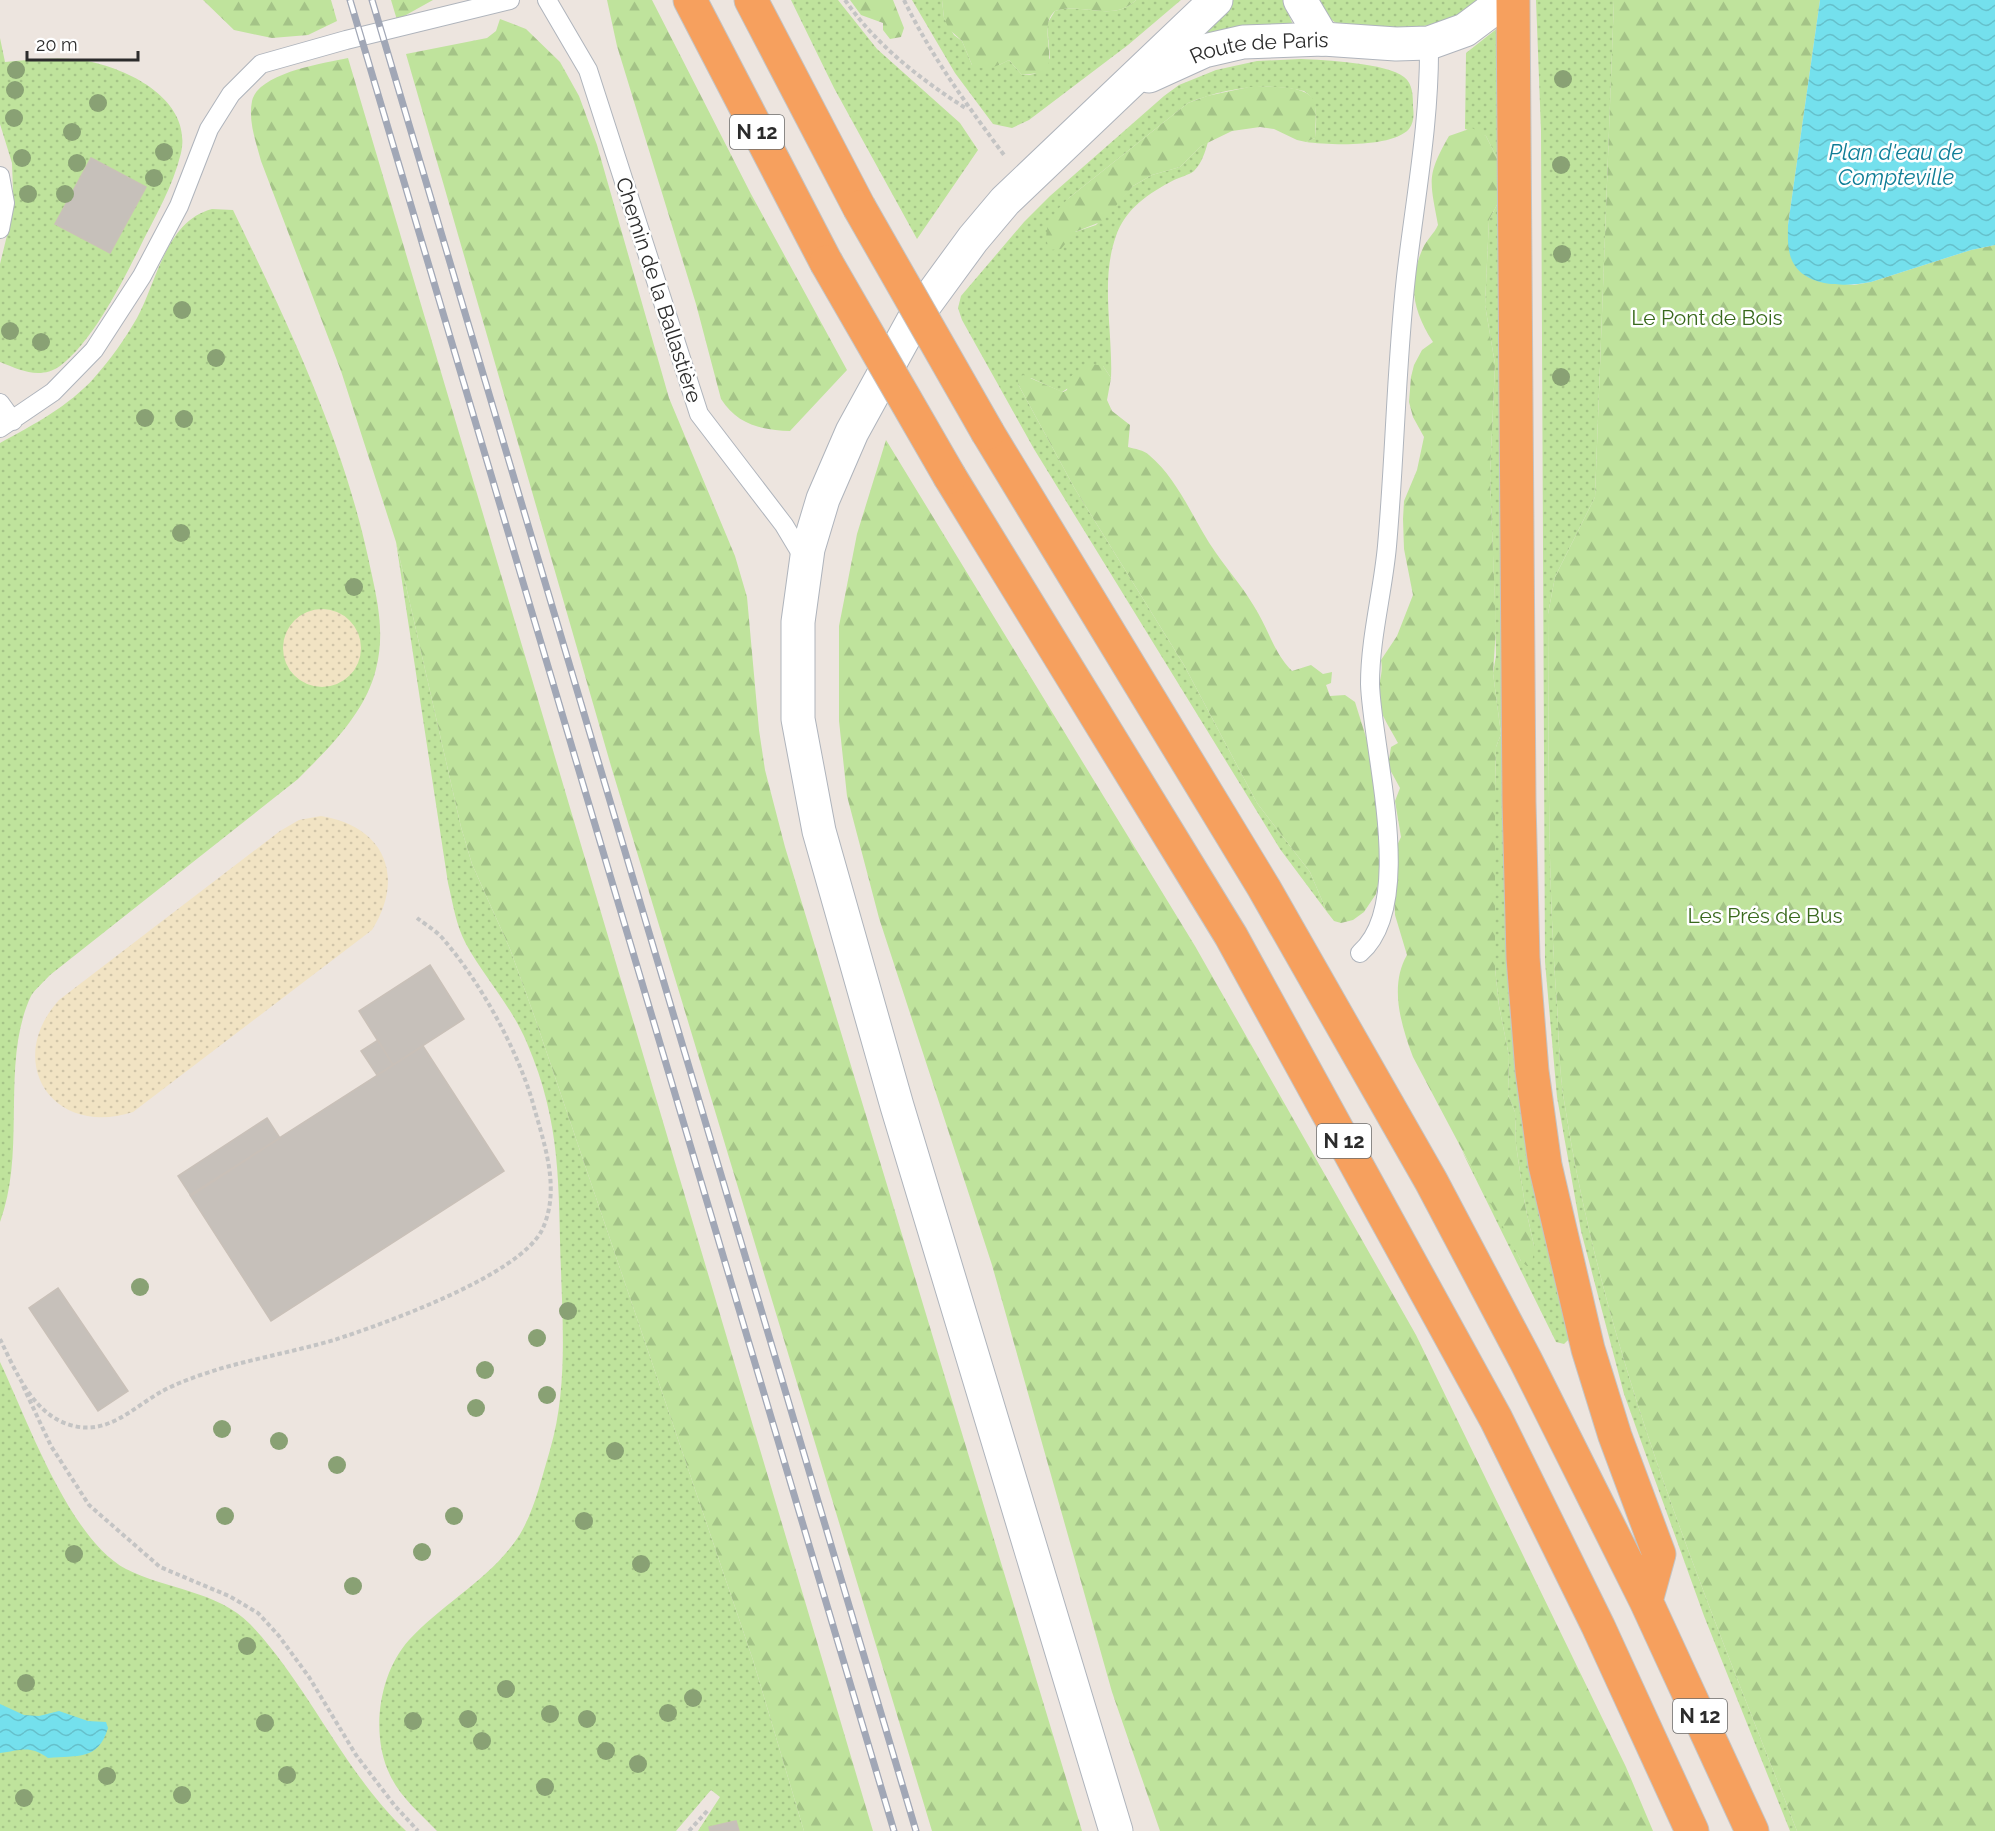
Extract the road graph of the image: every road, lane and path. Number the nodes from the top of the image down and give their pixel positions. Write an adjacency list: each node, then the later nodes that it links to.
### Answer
1 (510, 0): 19 (lane)
2 (548, 0): 20 (lane, Chemin de la Ballastière)
3 (690, 0): 30 (highway, N 12, bridge)
4 (751, 0): 25 (highway, N 12, bridge)
5 (845, 0): 14 (path)
6 (904, 0): 14 (path)
7 (1216, 0): 13 (street, Route de Paris)
8 (1300, 0): 11 (street)
9 (1505, 0): 12 (street, Route de Paris)
10 (1512, 0): 25 (highway)
11 (1323, 39): 12 (street, Route de Paris); 13 (street, Route de Paris)
12 (1429, 42): 22 (lane)
13 (1128, 85): 16 (street)
14 (968, 110): 16 (path)
15 (0, 176): 17 (lane)
16 (1024, 183): 20 (street)
17 (0, 229)
18 (0, 403): 19 (lane)
19 (6, 424)
20 (805, 560): 29 (street)
21 (417, 918): 24 (path)
22 (1360, 953)
23 (0, 1339): 24 (path)
24 (16, 1372): 27 (path)
25 (1646, 1601): 31 (highway, N 12)
26 (708, 1810): 28 (path)
27 (418, 1831)
28 (689, 1831)
29 (1116, 1831)
30 (1692, 1831)
31 (1752, 1831)

